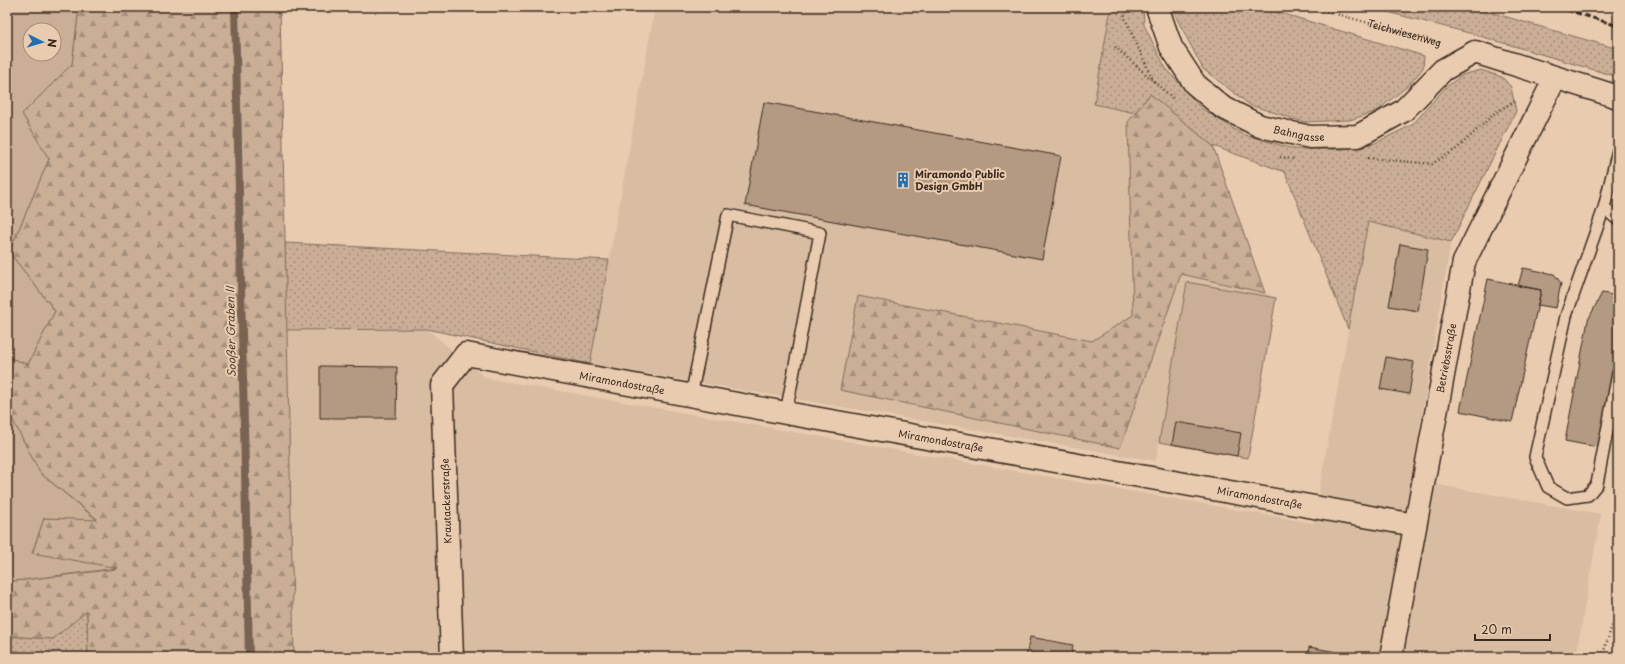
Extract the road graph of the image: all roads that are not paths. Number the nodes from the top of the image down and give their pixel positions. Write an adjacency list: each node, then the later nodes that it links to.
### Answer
1 (1157, 7): 2 (street, Bahngasse)
2 (1555, 78): 3 (street); 11 (street, Betriebsstraße)
3 (1618, 97)
4 (1618, 150): 5 (lane)
5 (1604, 208): 6 (lane); 8 (lane)
6 (1618, 220)
7 (466, 354): 9 (street, Miramondostraße); 12 (street, Krautackerstraße)
8 (1618, 373)
9 (691, 396): 10 (street, Miramondostraße); 10 (lane)
10 (786, 413): 11 (street, Miramondostraße)
11 (1415, 525): 13 (street, Betriebsstraße)
12 (452, 657)
13 (1391, 657)

